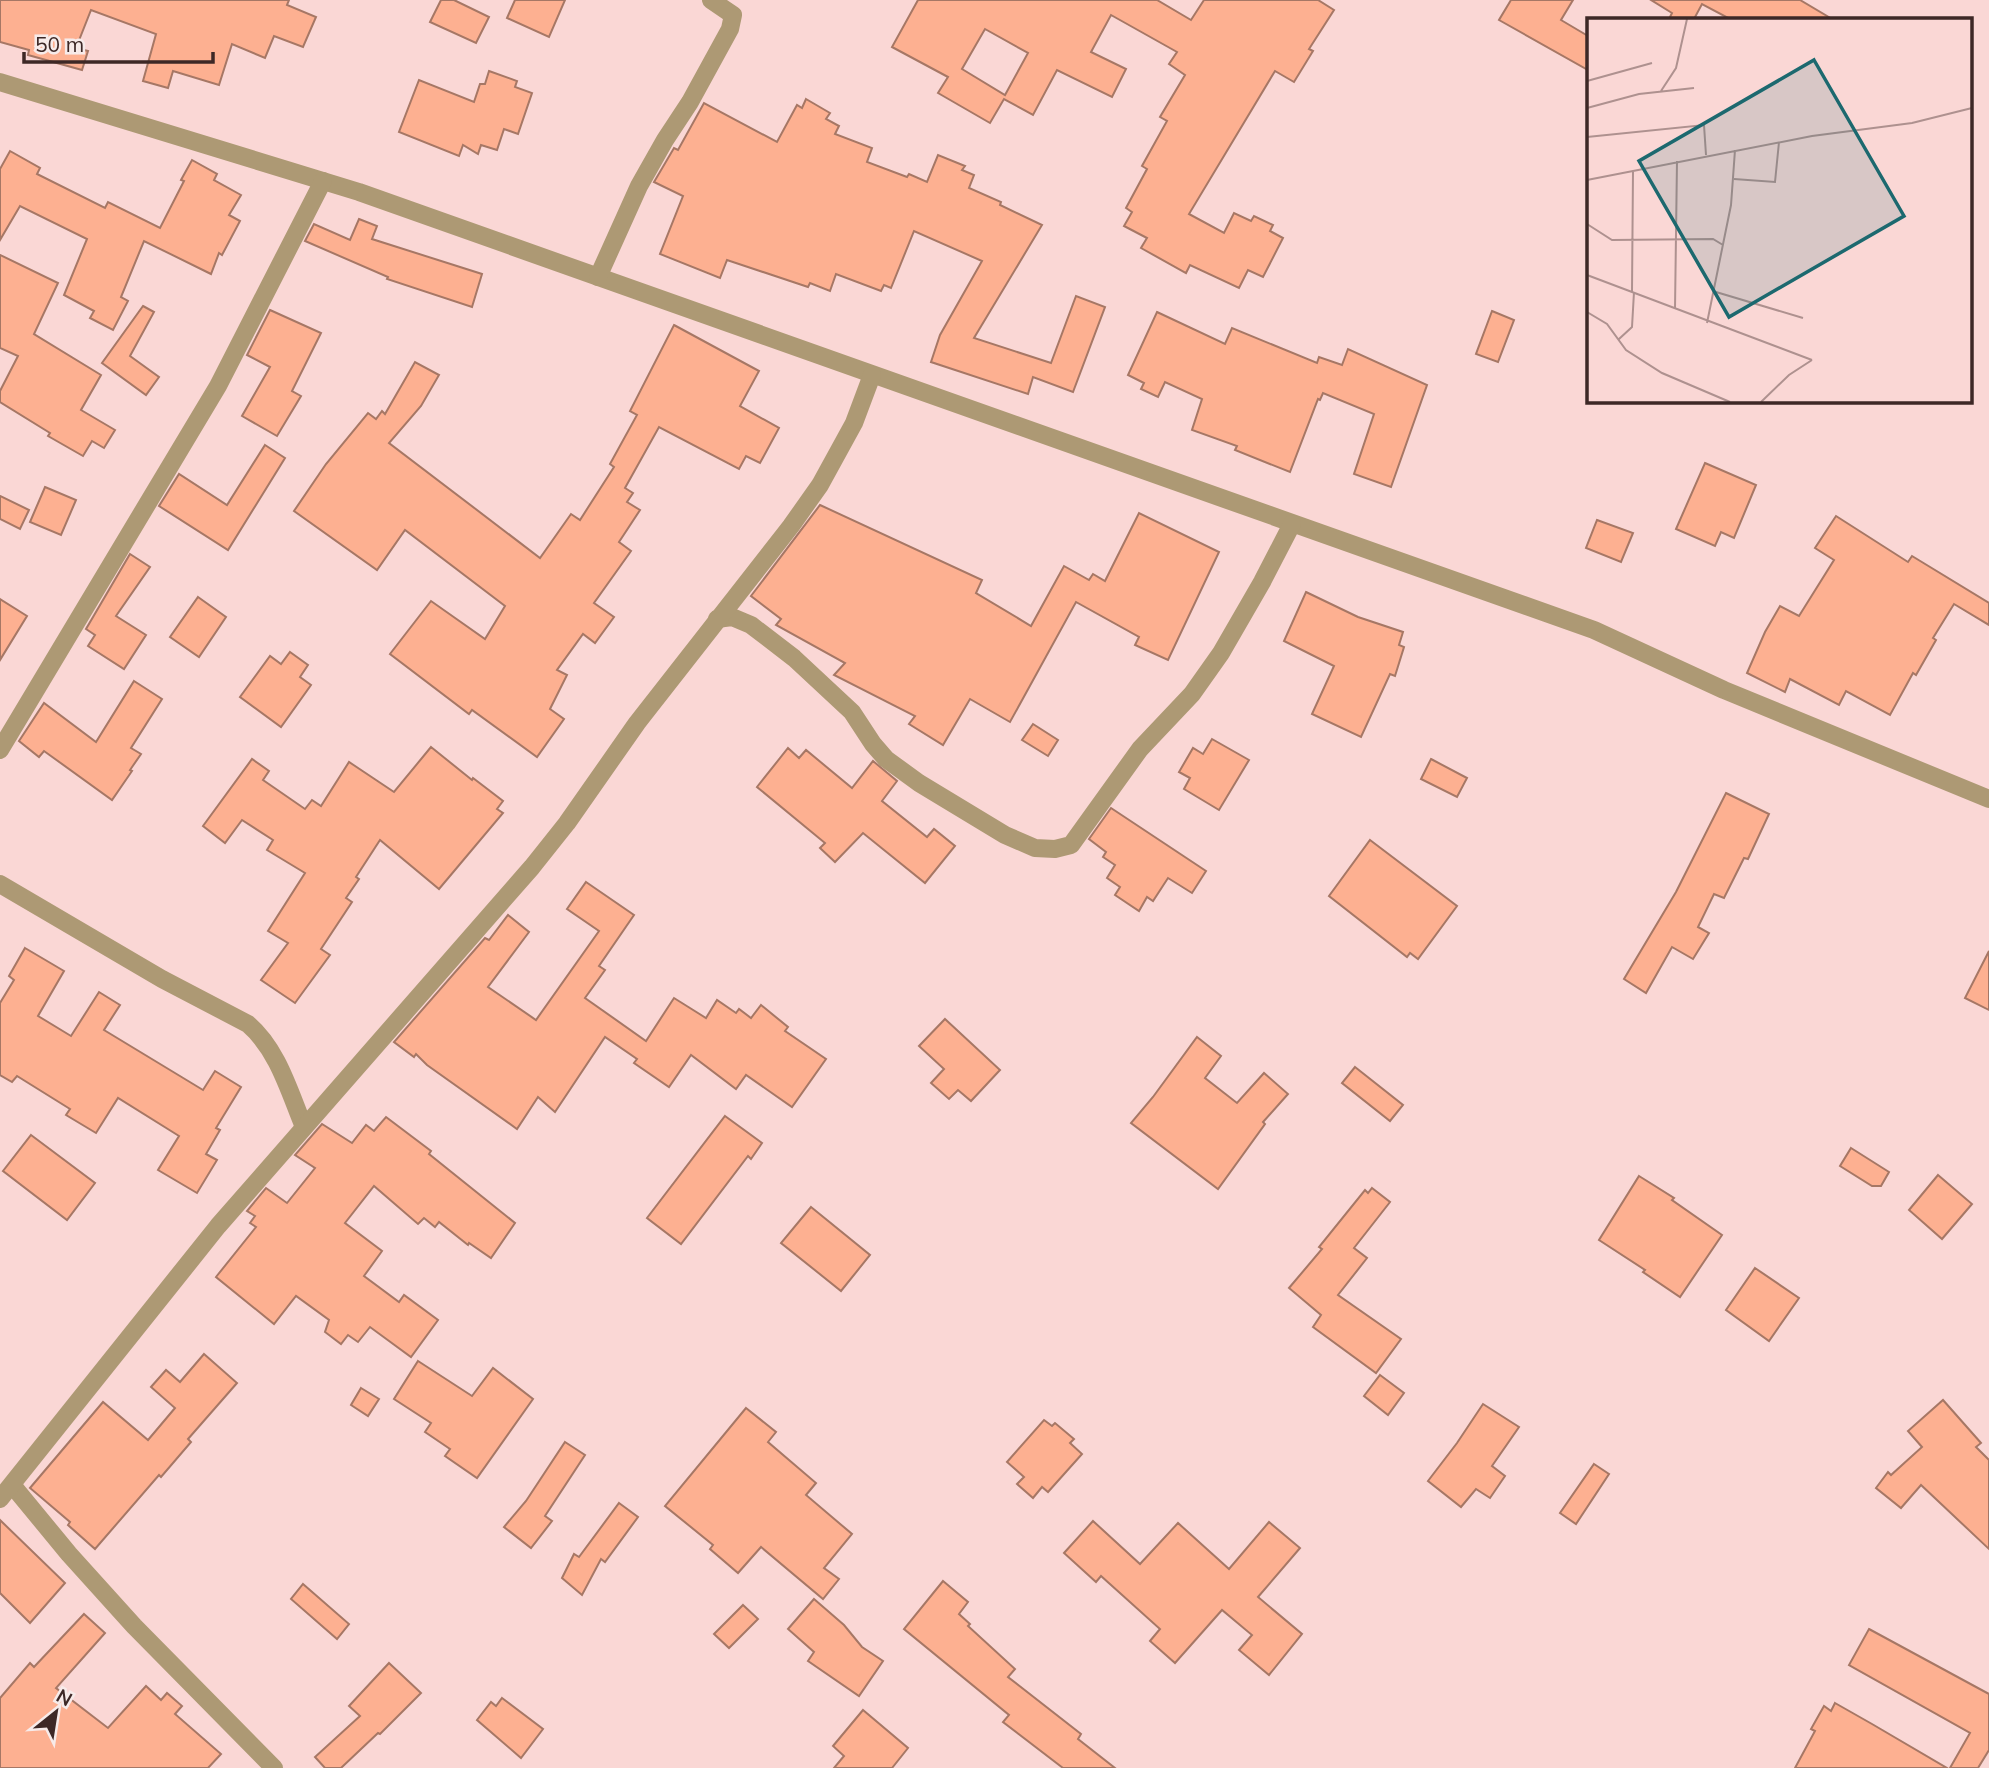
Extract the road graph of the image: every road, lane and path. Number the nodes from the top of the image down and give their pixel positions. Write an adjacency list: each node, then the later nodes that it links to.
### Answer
1 (711, 0): 4 (street)
2 (0, 82): 3 (street)
3 (323, 181): 4 (street); 8 (street)
4 (598, 277): 5 (street)
5 (872, 375): 6 (street); 7 (street)
6 (1292, 524): 7 (street); 9 (street)
7 (717, 619): 11 (street)
8 (0, 750)
9 (1989, 799)
10 (0, 884): 11 (street)
11 (304, 1127): 12 (street)
12 (6, 1492): 13 (street)
13 (274, 1768)

